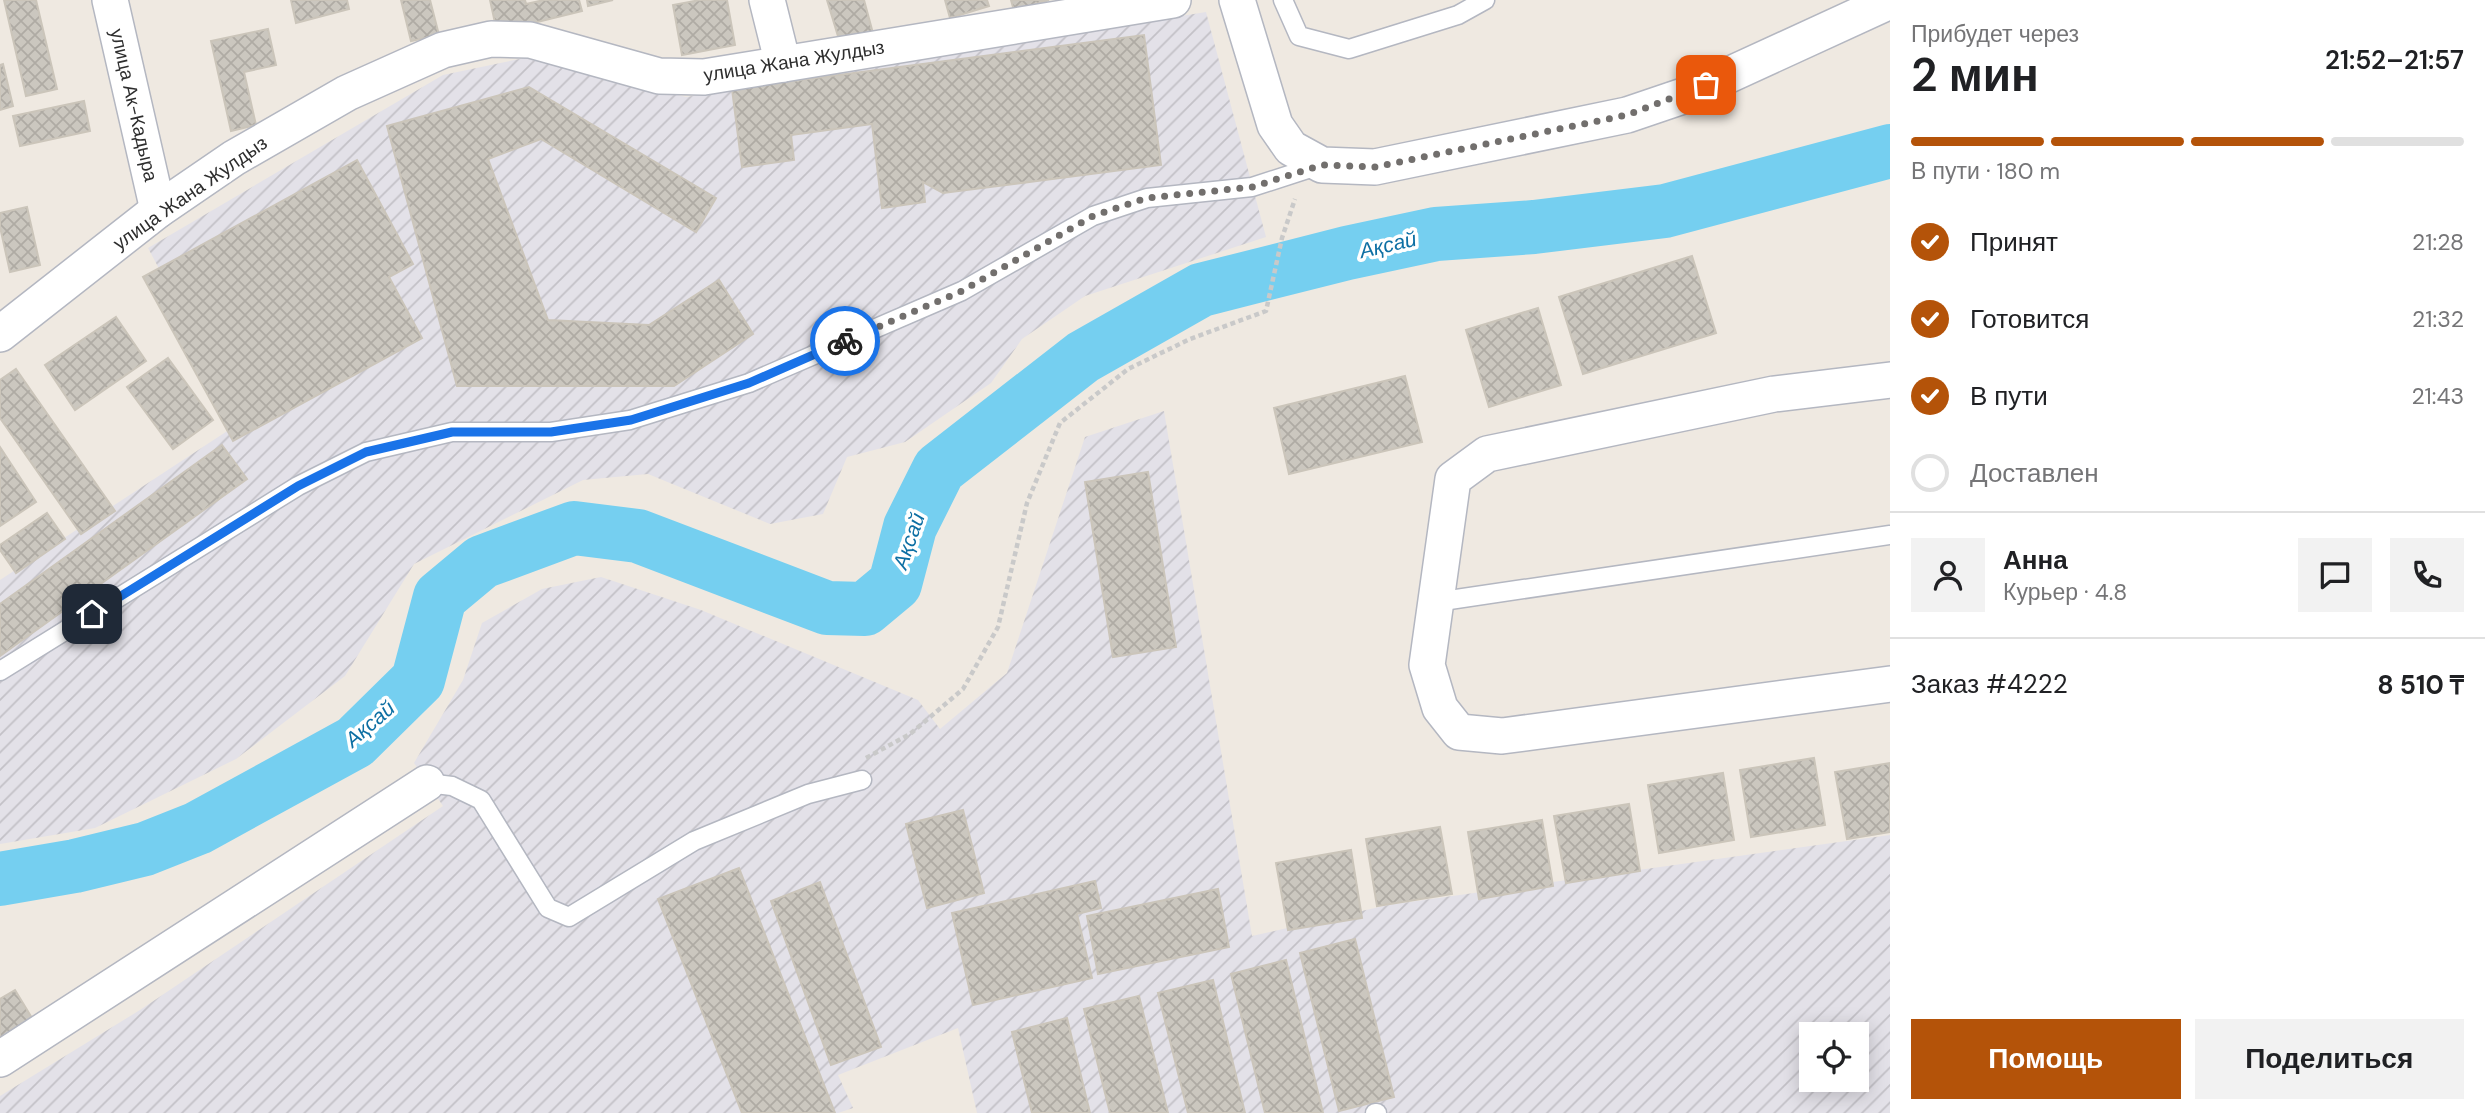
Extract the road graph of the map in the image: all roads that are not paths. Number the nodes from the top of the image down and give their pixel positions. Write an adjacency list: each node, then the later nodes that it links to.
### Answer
1 (110, 0): 10 (street, улица Ак-Кадыра)
2 (767, 0): 8 (street)
3 (1173, 0): 8 (street, улица Жана Жулдыз)
4 (1237, 0): 9 (street)
5 (1283, 0): 6 (lane)
6 (1485, 0)
7 (1890, 1): 9 (street)
8 (783, 64): 10 (street, улица Жана Жулдыз)
9 (1313, 168): 15 (lane)
10 (158, 211): 11 (street, улица Жана Жулдыз)
11 (0, 334)
12 (1890, 380): 14 (street)
13 (1890, 535): 14 (lane)
14 (1436, 602): 16 (street)
15 (0, 671)
16 (1890, 684)
17 (862, 780): 18 (lane)
18 (427, 782): 19 (street)
19 (0, 1059)

